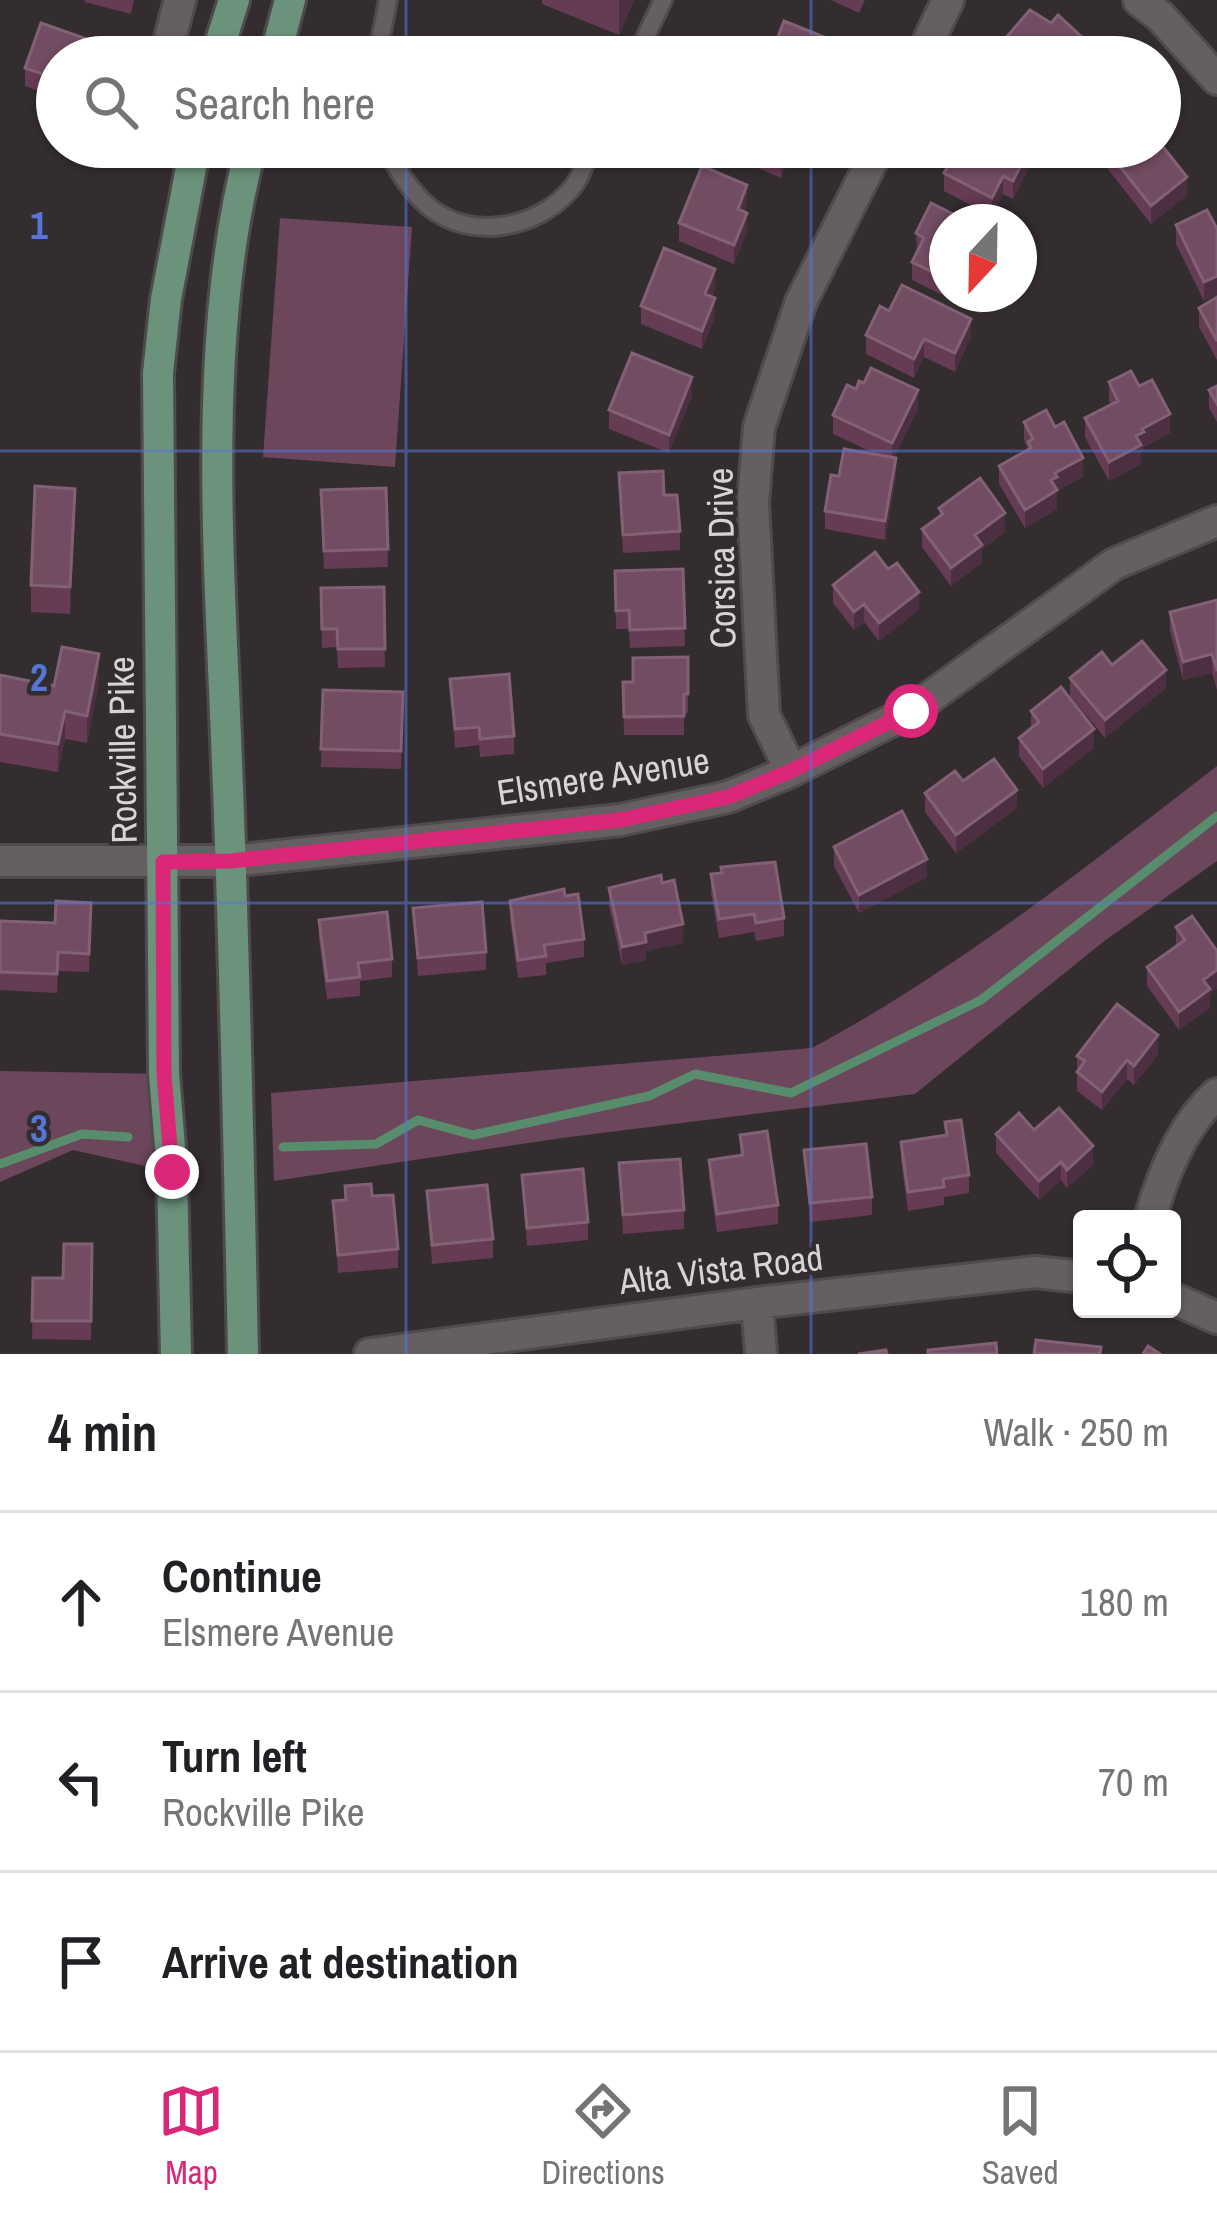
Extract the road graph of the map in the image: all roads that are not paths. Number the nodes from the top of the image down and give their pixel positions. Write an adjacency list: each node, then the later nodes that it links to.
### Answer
1 (180, 0): 8 (street)
2 (234, 0): 9 (main road)
3 (290, 0): 10 (main road)
4 (388, 0): 11 (lane)
5 (663, 0): 12 (lane)
6 (948, 0): 13 (street)
7 (1139, 0): 14 (street)
8 (171, 36)
9 (223, 36)
10 (281, 36)
11 (381, 36)
12 (646, 36)
13 (931, 36)
14 (1178, 36)
15 (1181, 40): 16 (street)
16 (1217, 80)
17 (191, 168): 26 (main road, Rockville Pike)
18 (246, 168): 25 (main road)
19 (396, 168): 20 (lane)
20 (582, 168)
21 (868, 168): 23 (street, Corsica Drive)
22 (1217, 521): 23 (street, Elsmere Avenue)
23 (791, 771): 25 (street, Elsmere Avenue)
24 (0, 861): 26 (street, Elsmere Avenue)
25 (231, 861): 26 (street, Elsmere Avenue); 34 (main road)
26 (163, 862): 33 (main road, Rockville Pike)
27 (1217, 1094): 28 (street)
28 (1152, 1210)
29 (1073, 1276): 31 (street, Alta Vista Road)
30 (1181, 1302): 32 (street)
31 (757, 1303): 35 (street, Alta Vista Road); 36 (street)
32 (1217, 1318)
33 (176, 1354)
34 (243, 1354)
35 (370, 1354)
36 (761, 1354)

